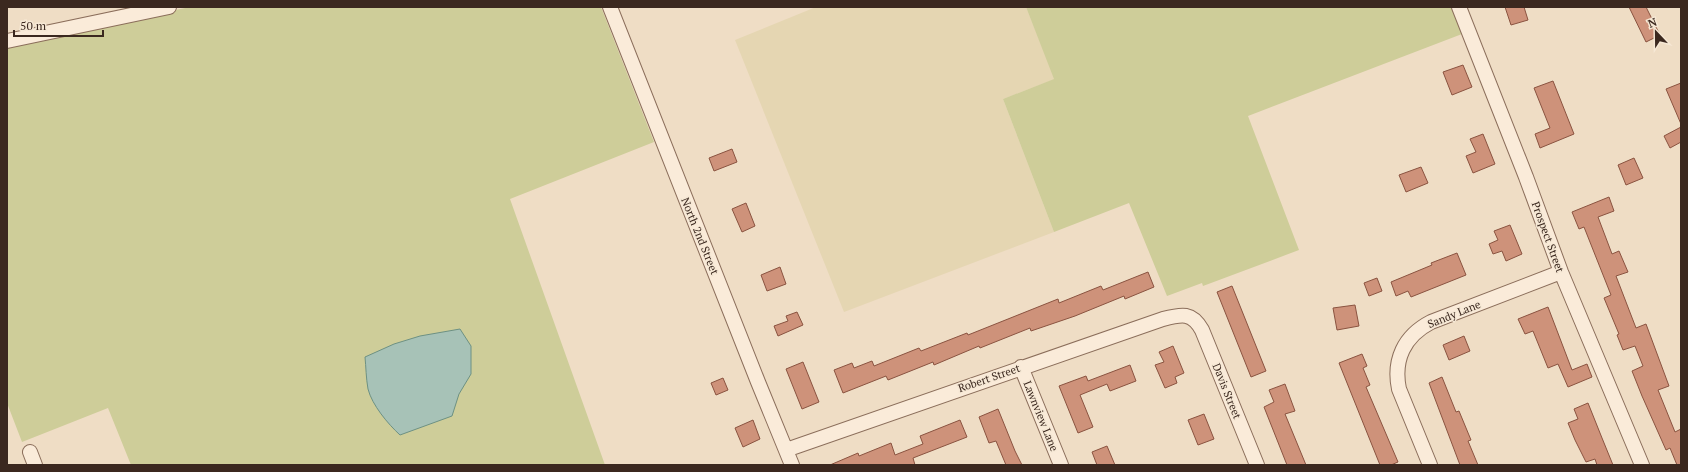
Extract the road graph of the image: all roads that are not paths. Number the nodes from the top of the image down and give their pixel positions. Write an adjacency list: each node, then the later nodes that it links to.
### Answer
1 (169, 7): 4 (street)
2 (610, 7): 8 (street, North 2nd Street)
3 (1459, 7): 5 (street, Prospect Street)
4 (7, 41)
5 (1561, 272): 12 (street, Sandy Lane); 13 (street, Prospect Street)
6 (1194, 318): 7 (street, Robert Street); 11 (street, Davis Street)
7 (1021, 367): 8 (street, Robert Street); 10 (street, Lawnview Lane)
8 (786, 450): 9 (street, North 2nd Street)
9 (792, 465)
10 (1061, 465)
11 (1257, 465)
12 (1430, 465)
13 (1642, 465)

